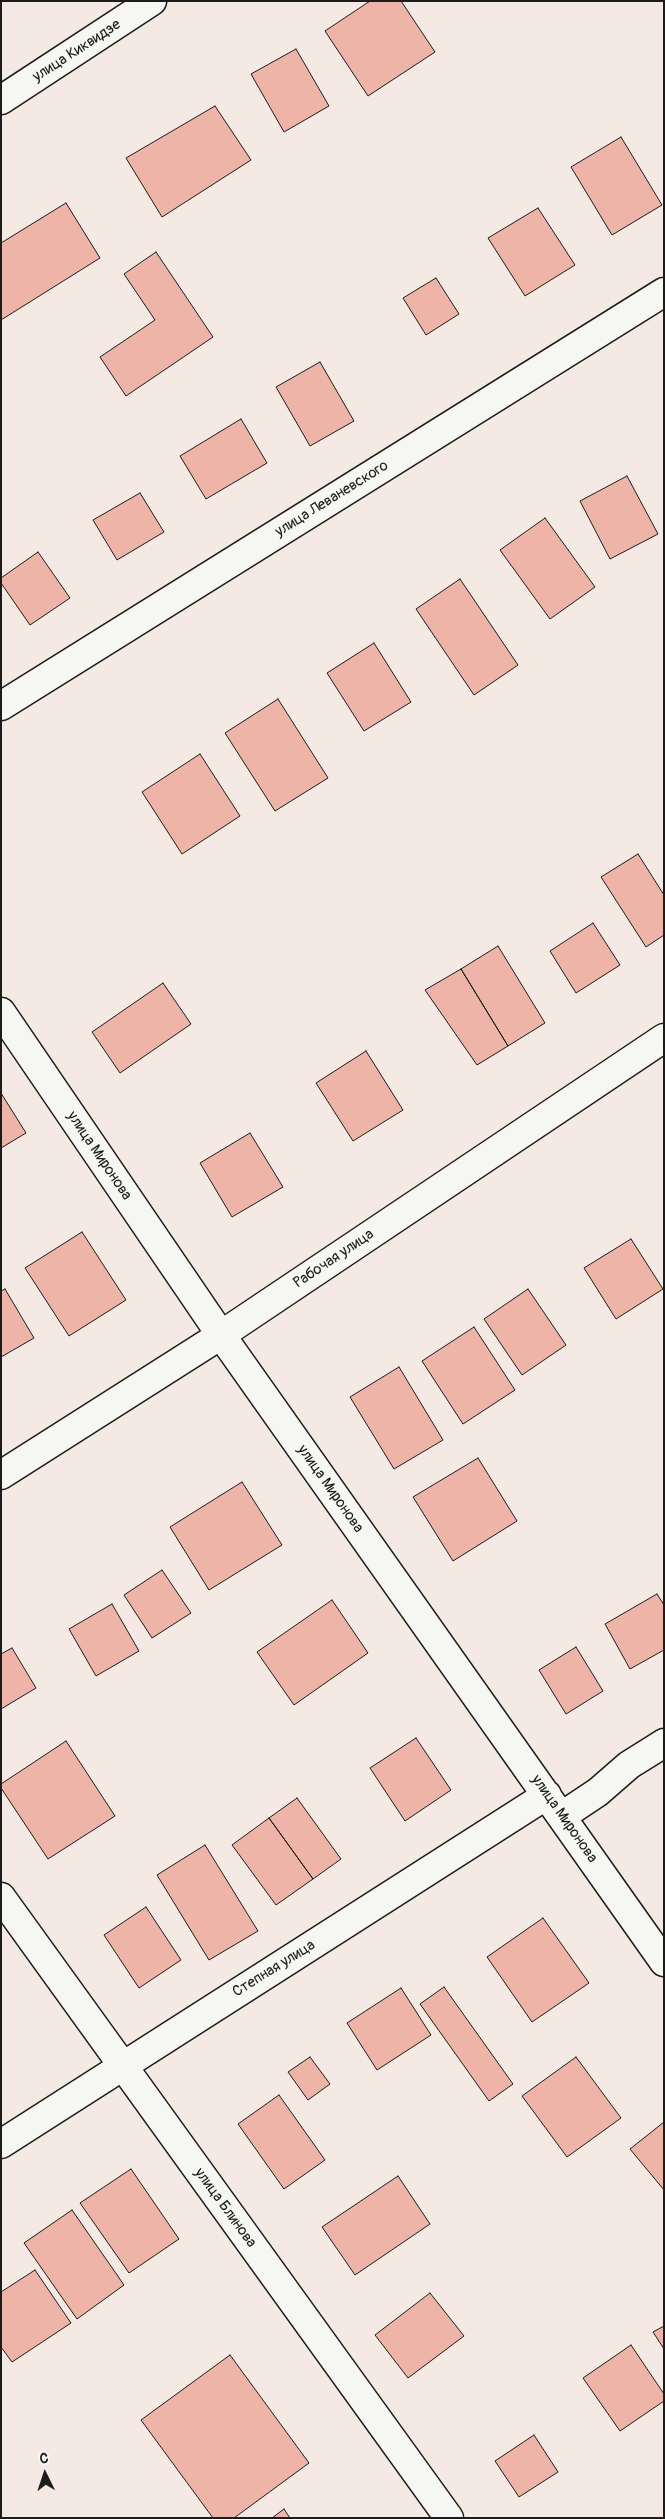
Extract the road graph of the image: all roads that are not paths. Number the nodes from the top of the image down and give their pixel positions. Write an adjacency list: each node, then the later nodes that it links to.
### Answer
1 (152, 1): 2 (street, улица Киквидзе)
2 (1, 100)
3 (664, 292): 4 (street, улица Леваневского)
4 (1, 706)
5 (1, 1012): 7 (street, улица Миронова)
6 (664, 1038): 7 (street, Рабочая улица)
7 (221, 1335): 8 (street, Рабочая улица); 10 (street, улица Миронова)
8 (1, 1475)
9 (664, 1743): 10 (street, Степная улица)
10 (554, 1806): 12 (street, улица Миронова); 13 (street, Степная улица)
11 (1, 1897): 13 (street, улица Блинова)
12 (664, 1962)
13 (122, 2066): 14 (street, Степная улица); 15 (street, улица Блинова)
14 (1, 2144)
15 (449, 2518)

